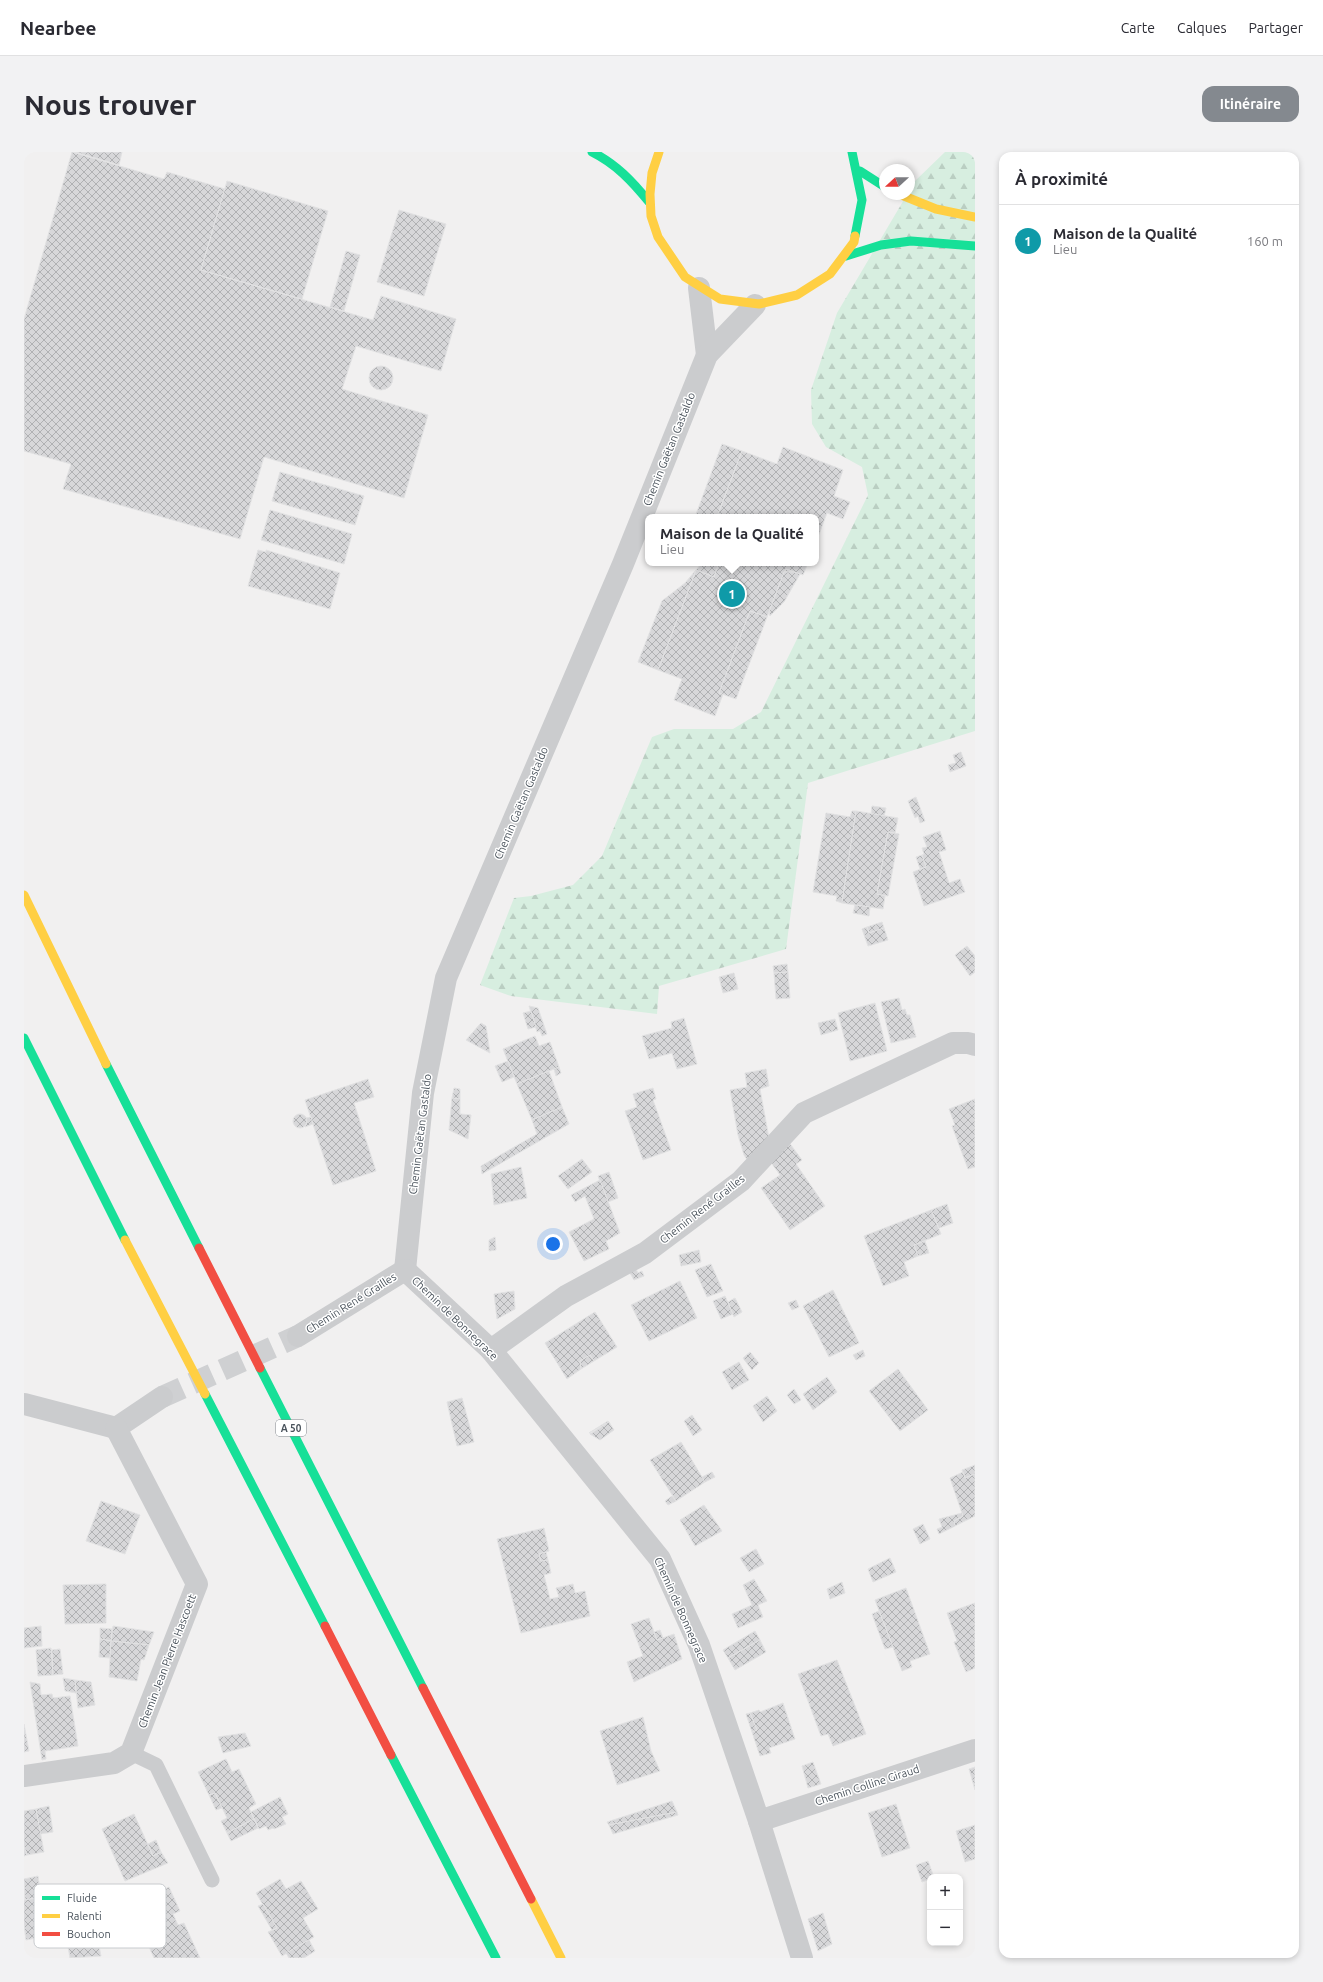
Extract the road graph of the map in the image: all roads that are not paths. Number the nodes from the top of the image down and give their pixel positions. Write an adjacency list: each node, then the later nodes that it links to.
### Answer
1 (592, 152): 7 (main road)
2 (659, 152): 7 (main road)
3 (852, 152): 4 (main road)
4 (860, 171): 5 (main road); 10 (main road)
5 (879, 183)
6 (912, 200): 8 (main road)
7 (649, 202): 11 (main road)
8 (975, 217)
9 (975, 246): 10 (main road)
10 (846, 256): 12 (main road)
11 (699, 288): 12 (main road); 13 (street, Chemin Gaëtan Gastaldo)
12 (755, 305): 13 (street, Chemin Gaëtan Gastaldo)
13 (706, 356): 17 (street, Chemin Gaëtan Gastaldo)
14 (24, 895): 29 (main road, A 50)
15 (24, 1038): 28 (main road)
16 (975, 1045): 19 (street, Chemin René Grailles)
17 (405, 1270): 18 (street, Chemin René Grailles); 19 (street, Chemin de Bonnegrace)
18 (298, 1336)
19 (491, 1350): 26 (street, Chemin de Bonnegrace)
20 (162, 1397): 22 (street)
21 (24, 1404): 22 (street)
22 (116, 1428): 24 (street, Chemin Jean Pierre Hascoett)
23 (975, 1750): 26 (street, Chemin Colline Giraud)
24 (131, 1753): 25 (street); 27 (lane)
25 (24, 1776)
26 (759, 1821): 30 (street, Chemin de Bonnegrace)
27 (212, 1880)
28 (496, 1958)
29 (561, 1958)
30 (802, 1958)

